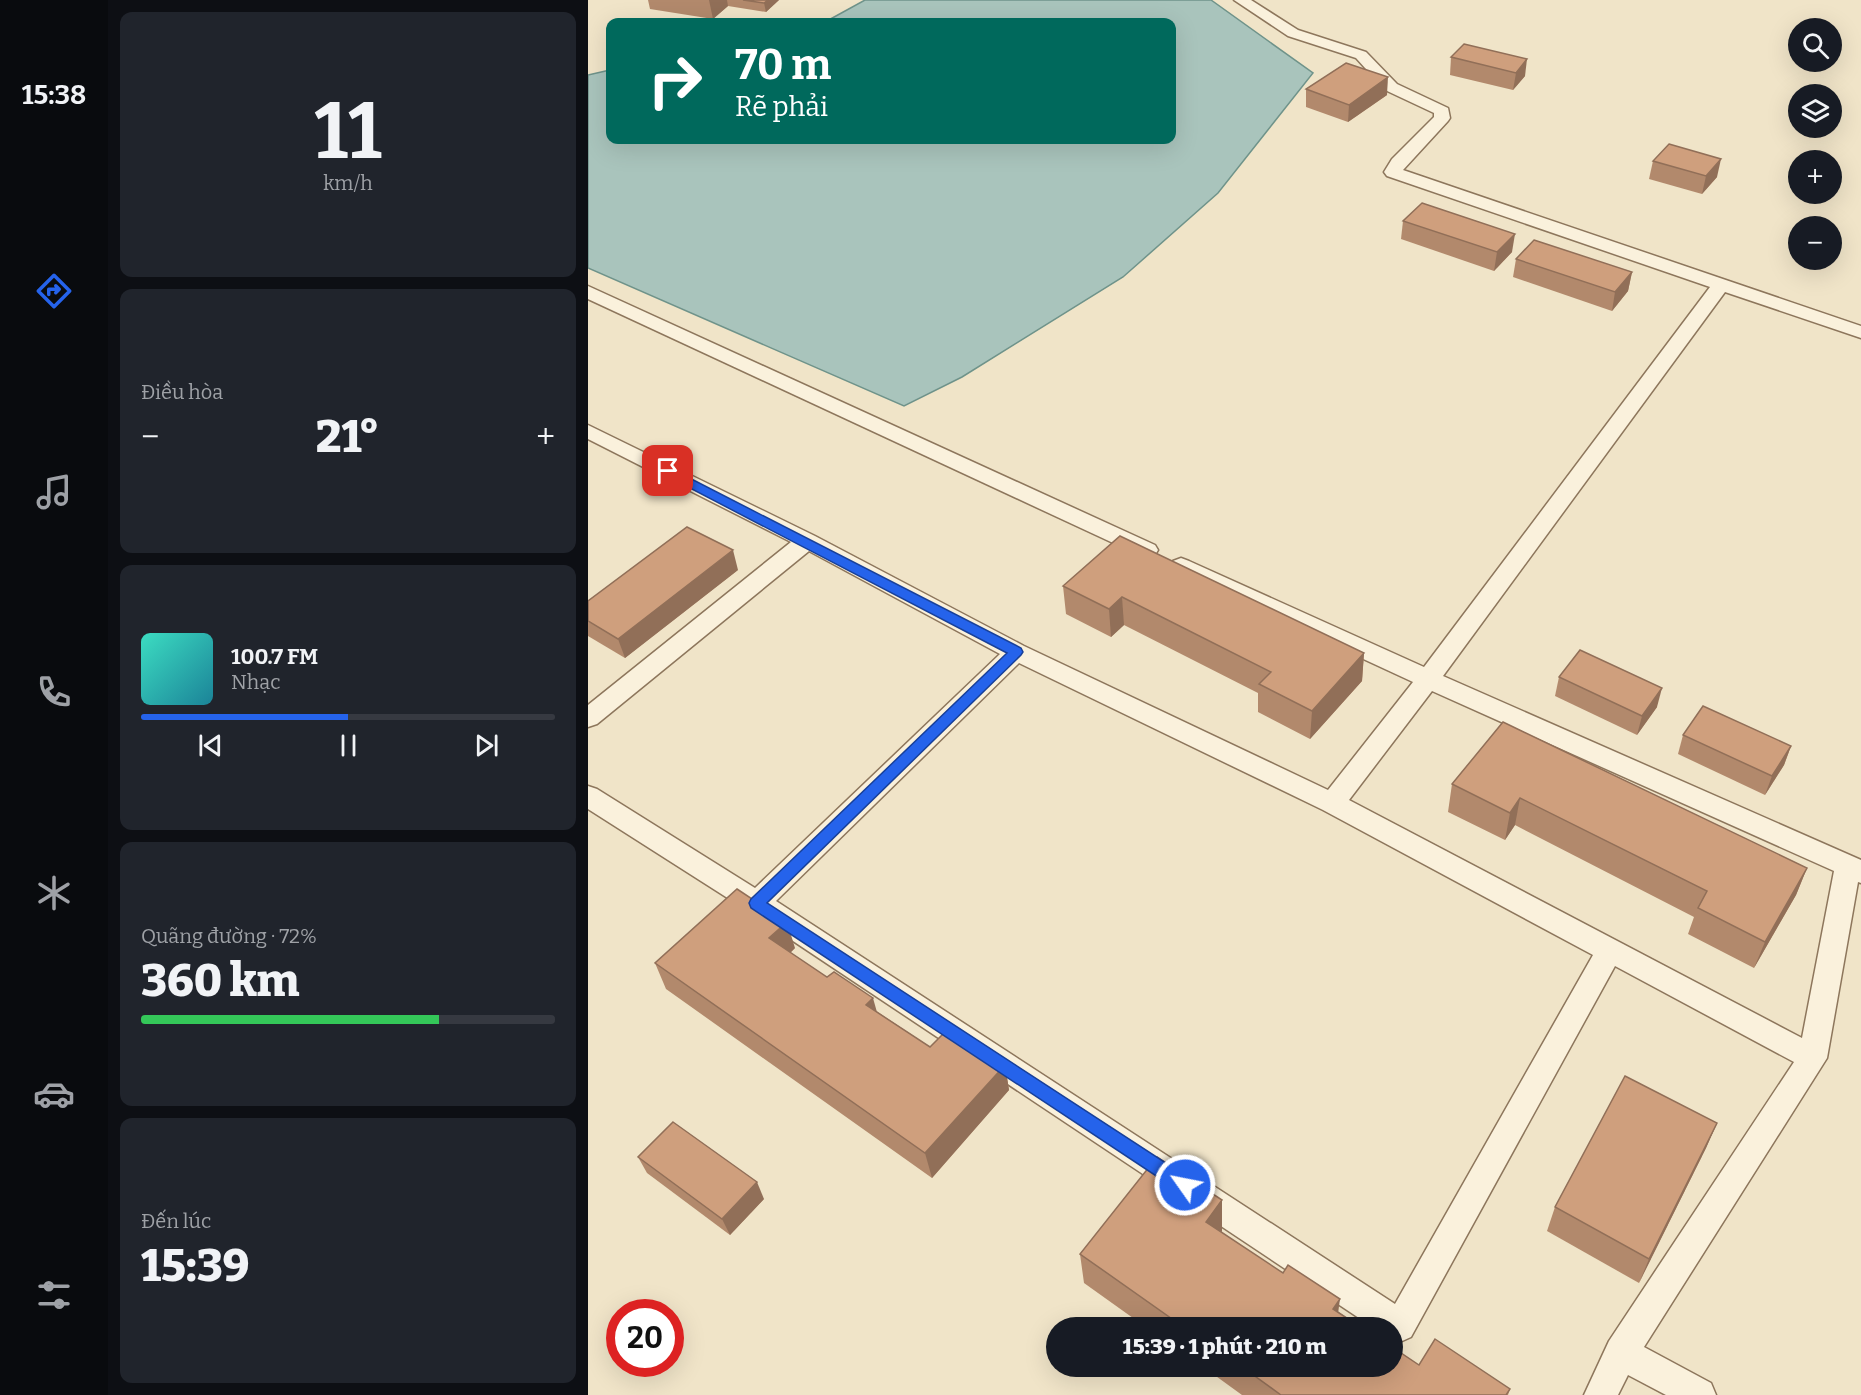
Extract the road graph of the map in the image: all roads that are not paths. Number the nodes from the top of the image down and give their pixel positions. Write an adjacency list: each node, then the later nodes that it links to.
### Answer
1 (1242, 0): 2 (lane)
2 (1721, 285): 4 (lane); 8 (lane)
3 (588, 292): 8 (lane)
4 (1861, 332)
5 (588, 431): 6 (lane)
6 (807, 541): 7 (lane); 9 (lane)
7 (1016, 652): 11 (lane); 13 (lane)
8 (1428, 679): 11 (lane); 12 (lane)
9 (588, 718)
10 (588, 796): 13 (lane)
11 (1332, 802): 14 (lane)
12 (1855, 869): 15 (lane)
13 (757, 903): 14 (lane)
14 (1610, 950): 15 (lane)
15 (1813, 1058): 16 (lane)
16 (1621, 1353): 17 (lane); 18 (lane)
17 (1601, 1395)
18 (1699, 1395)

